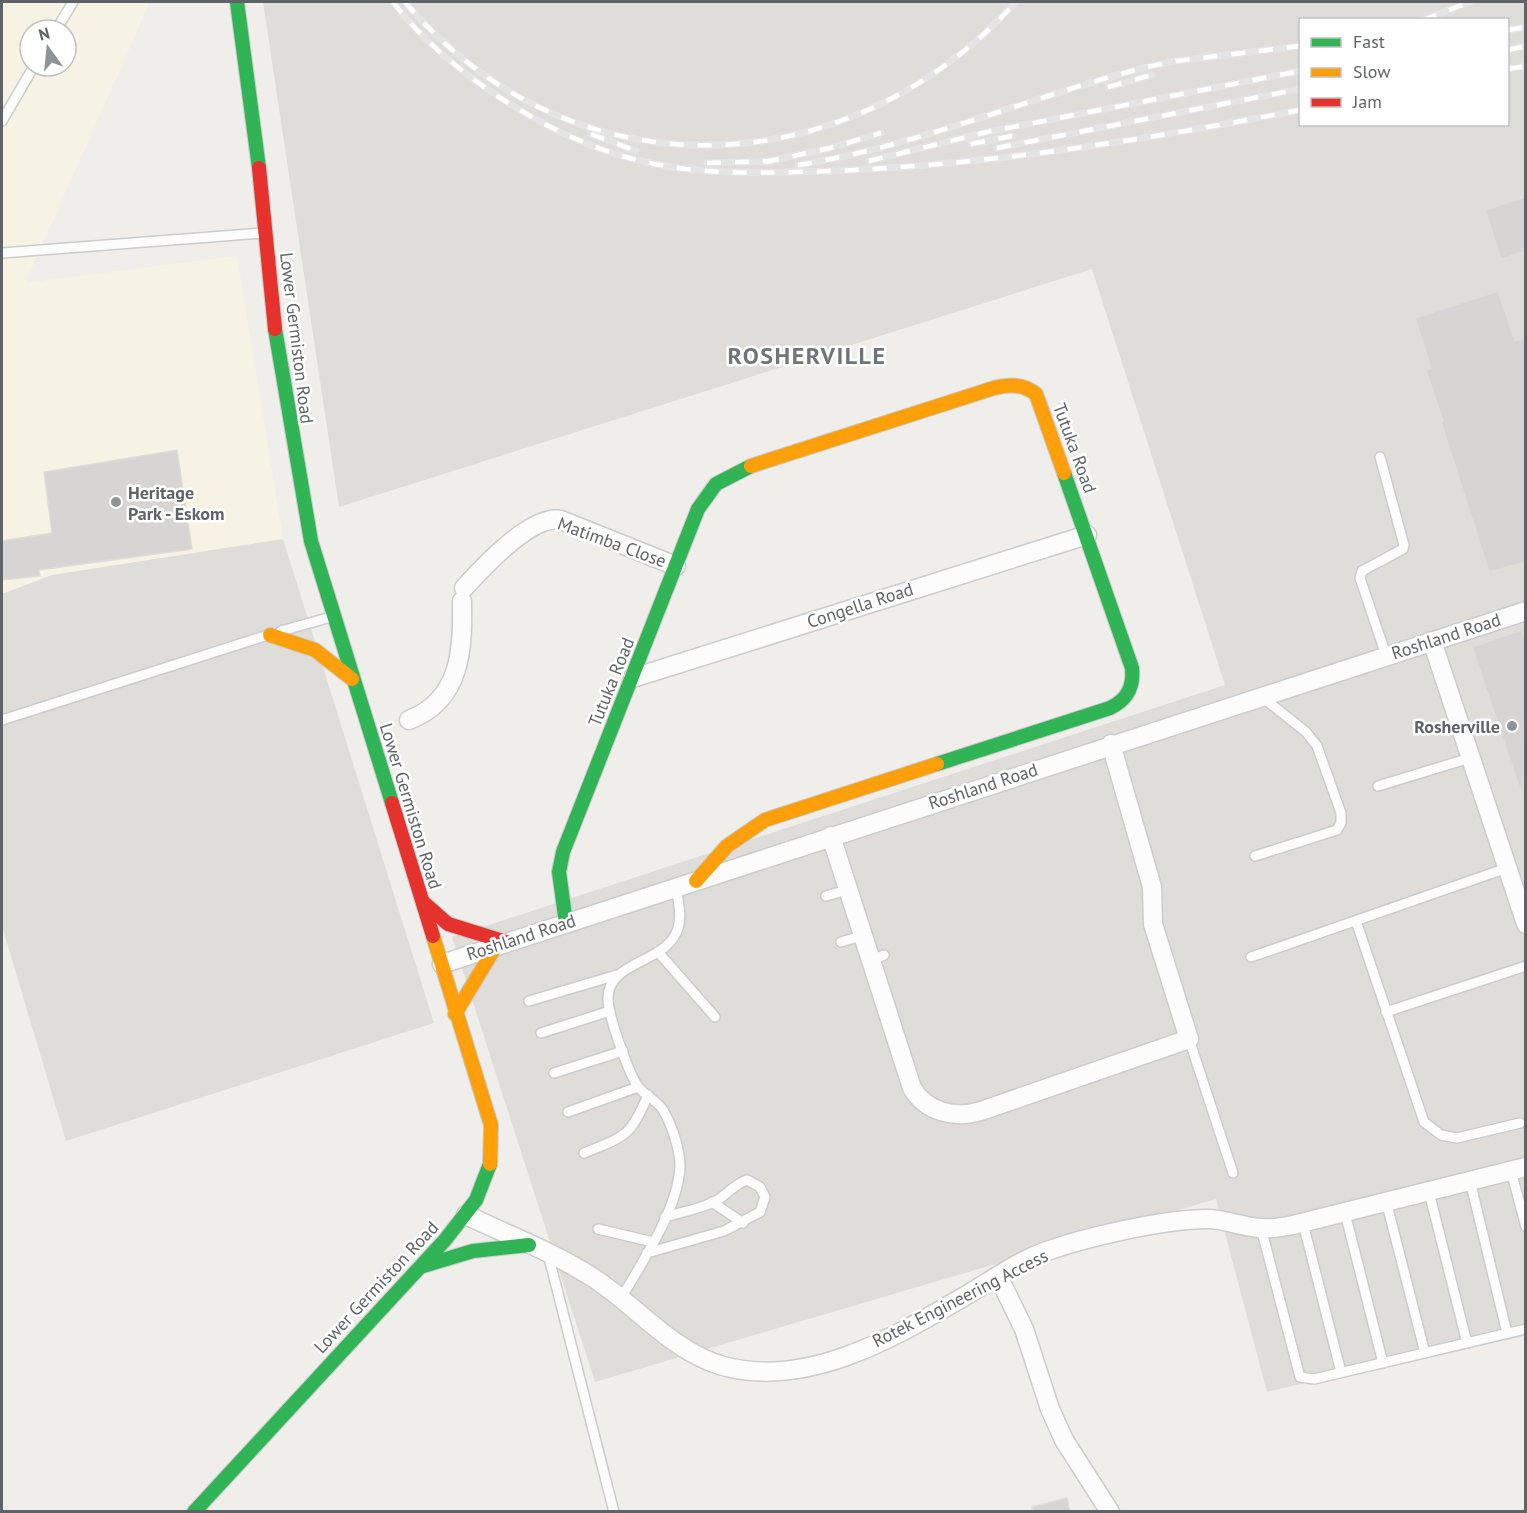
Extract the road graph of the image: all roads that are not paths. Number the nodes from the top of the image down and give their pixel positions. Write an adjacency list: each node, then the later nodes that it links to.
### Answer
1 (73, 2): 3 (lane)
2 (237, 2): 6 (street, Lower Germiston Road)
3 (63, 18)
4 (27, 78): 5 (lane)
5 (2, 121)
6 (266, 232): 7 (lane); 12 (street, Lower Germiston Road)
7 (2, 253)
8 (1380, 457): 15 (lane)
9 (1087, 535): 10 (street, Tutuka Road); 16 (street, Congella Road); 27 (street, Tutuka Road)
10 (676, 566): 16 (street, Tutuka Road); 20 (street, Matimba Close)
11 (1526, 611): 14 (street, Roshland Road)
12 (332, 616): 13 (lane); 17 (street, Lower Germiston Road)
13 (270, 635): 17 (street); 19 (lane)
14 (1432, 641): 15 (street, Roshland Road); 22 (street)
15 (1386, 655): 18 (street, Roshland Road)
16 (633, 678): 33 (street, Tutuka Road)
17 (353, 679): 31 (street, Lower Germiston Road)
18 (1260, 696): 21 (street, Roshland Road); 25 (lane)
19 (2, 720)
20 (409, 720)
21 (1111, 744): 24 (street, Roshland Road); 49 (street)
22 (1470, 758): 23 (lane); 26 (street)
23 (1378, 786)
24 (831, 836): 27 (street, Roshland Road); 29 (street)
25 (1255, 856)
26 (1507, 868): 32 (lane); 34 (street)
27 (696, 881): 28 (street, Roshland Road)
28 (676, 887): 33 (street, Roshland Road); 38 (lane)
29 (847, 890): 30 (lane); 35 (street)
30 (826, 896)
31 (420, 899): 37 (street); 40 (street, Lower Germiston Road)
32 (1356, 921): 39 (lane); 45 (lane)
33 (566, 923): 37 (street, Roshland Road)
34 (1526, 924)
35 (861, 936): 36 (lane); 49 (street)
36 (841, 942)
37 (501, 944): 40 (street, Roshland Road); 46 (street)
38 (659, 953): 42 (lane); 47 (lane)
39 (1251, 957)
40 (442, 963): 46 (street, Lower Germiston Road)
41 (1526, 966): 45 (lane)
42 (617, 975): 43 (lane); 44 (lane)
43 (529, 1001)
44 (610, 1011): 48 (lane); 50 (lane)
45 (1386, 1012): 55 (lane)
46 (455, 1014): 64 (street, Lower Germiston Road)
47 (715, 1017)
48 (541, 1033)
49 (1190, 1039): 58 (lane)
50 (623, 1051): 51 (lane); 52 (lane)
51 (554, 1073)
52 (638, 1087): 53 (lane); 54 (lane)
53 (648, 1095): 56 (lane); 65 (lane)
54 (568, 1112)
55 (1520, 1123)
56 (584, 1153)
57 (1518, 1169): 59 (street, Rotek Engineering Access); 68 (lane)
58 (1233, 1173)
59 (1470, 1181): 60 (street, Rotek Engineering Access); 79 (lane)
60 (1429, 1192): 61 (street, Rotek Engineering Access); 80 (lane)
61 (1386, 1201): 63 (street, Rotek Engineering Access); 81 (lane)
62 (712, 1202): 65 (lane); 66 (lane); 66 (lane)
63 (1345, 1213): 67 (street, Rotek Engineering Access); 82 (lane)
64 (466, 1215): 72 (street, Rotek Engineering Access); 75 (street, Lower Germiston Road)
65 (665, 1217): 71 (lane)
66 (743, 1223): 73 (lane)
67 (1303, 1223): 69 (street, Rotek Engineering Access); 83 (lane)
68 (1526, 1227)
69 (1261, 1228): 76 (street, Rotek Engineering Access); 83 (lane)
70 (598, 1229): 71 (lane)
71 (653, 1242): 73 (lane)
72 (529, 1245): 74 (street, Rotek Engineering Access); 75 (street)
73 (648, 1253): 77 (lane)
74 (548, 1254): 77 (street, Rotek Engineering Access); 85 (lane)
75 (418, 1268): 84 (street, Lower Germiston Road)
76 (998, 1276): 77 (street, Rotek Engineering Access); 86 (street)
77 (620, 1299)
78 (1526, 1329): 79 (lane)
79 (1508, 1333): 80 (lane)
80 (1467, 1343): 81 (lane)
81 (1425, 1353): 82 (lane)
82 (1383, 1362): 83 (lane)
83 (1341, 1372)
84 (194, 1512)
85 (614, 1512)
86 (1110, 1512)

